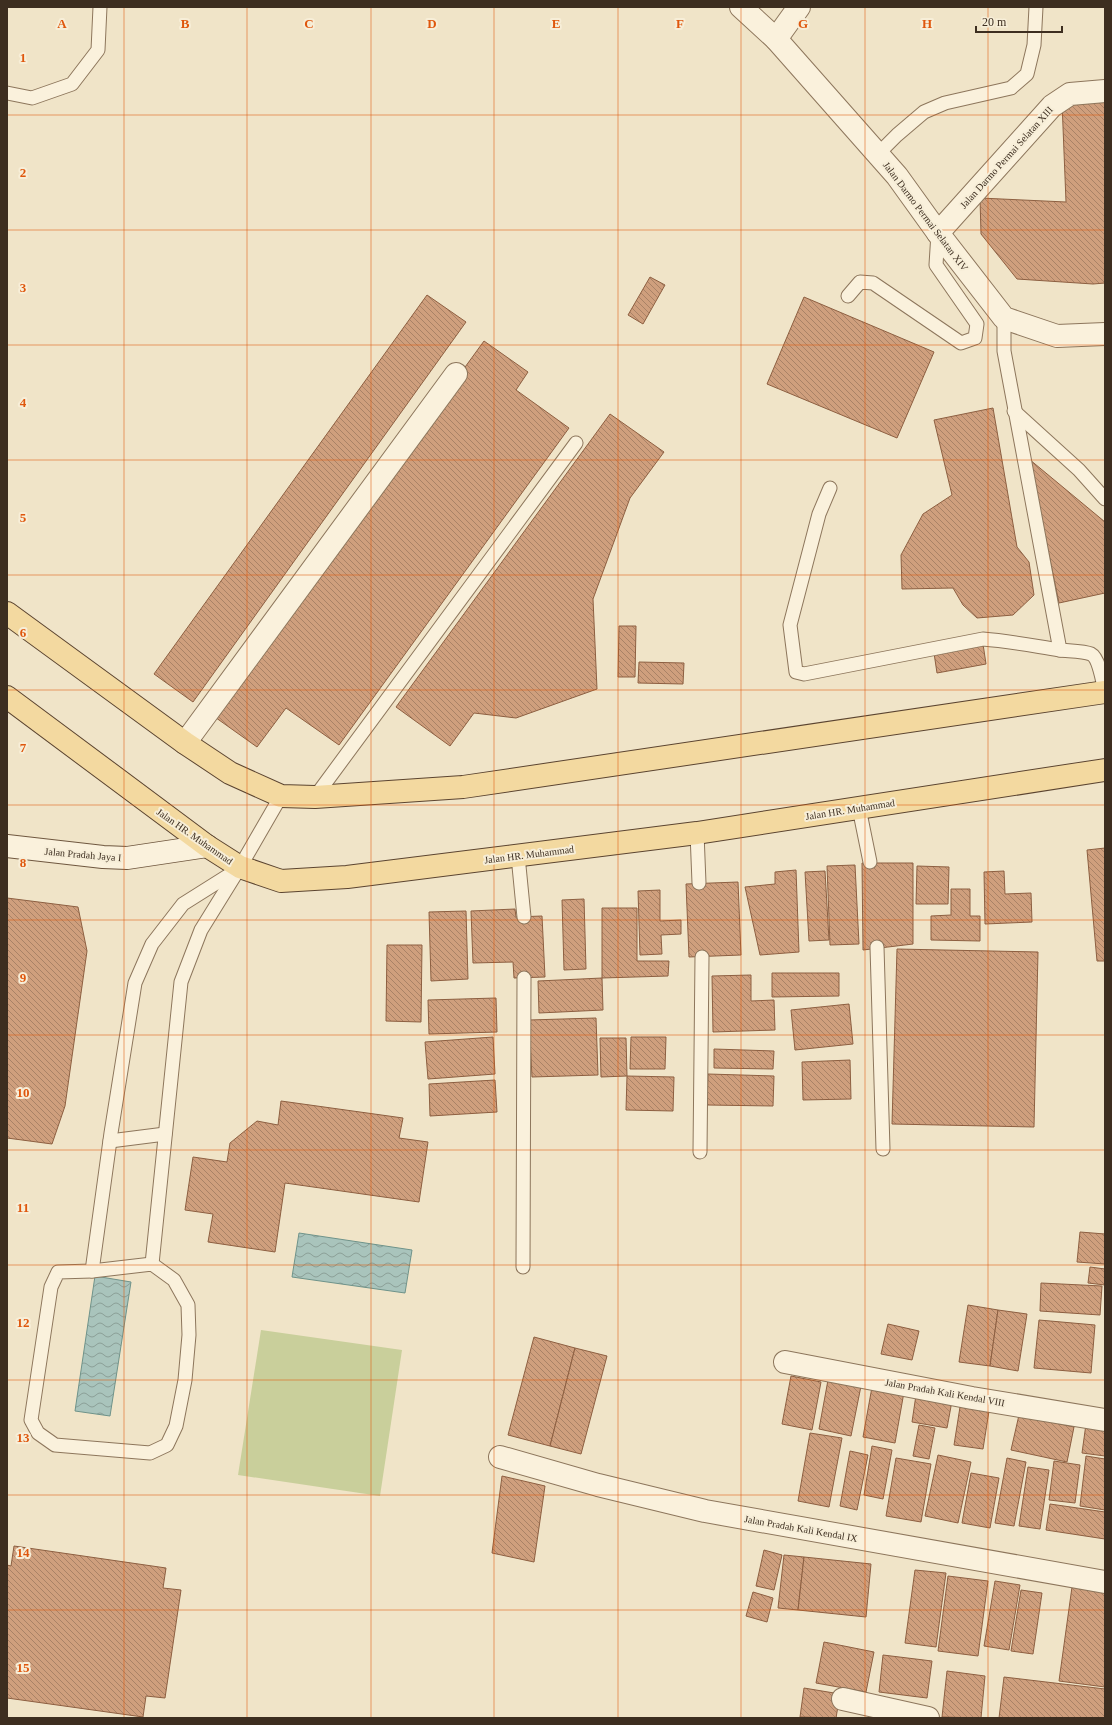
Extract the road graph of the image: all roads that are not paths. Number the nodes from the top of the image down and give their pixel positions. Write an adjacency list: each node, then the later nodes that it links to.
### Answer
1 (100, 7): 7 (lane)
2 (741, 7): 5 (street, Jalan Darmo Permai Selatan XIV)
3 (799, 7): 5 (street)
4 (1036, 7): 8 (lane)
5 (776, 39): 8 (street, Jalan Darmo Permai Selatan XIV)
6 (1105, 91): 9 (street, Jalan Darmo Permai Selatan XIII)
7 (7, 93)
8 (878, 154): 9 (street, Jalan Darmo Permai Selatan XIV)
9 (938, 233): 10 (lane); 11 (street, Jalan Darmo Permai Selatan XIV)
10 (848, 296)
11 (1004, 318): 12 (street); 14 (lane)
12 (1105, 334)
13 (456, 374): 22 (street)
14 (1014, 411): 17 (lane); 19 (lane)
15 (576, 443): 25 (lane)
16 (830, 488): 19 (lane)
17 (1105, 499)
18 (7, 613): 22 (main road)
19 (1060, 650): 20 (lane)
20 (1105, 692): 25 (main road)
21 (7, 697): 29 (main road, Jalan HR. Muhammad)
22 (185, 743): 24 (main road)
23 (1105, 770): 26 (main road, Jalan HR. Muhammad)
24 (281, 796): 25 (main road); 32 (lane)
25 (315, 796)
26 (859, 808): 27 (main road, Jalan HR. Muhammad); 31 (lane)
27 (696, 833): 30 (main road, Jalan HR. Muhammad); 33 (lane)
28 (7, 846): 29 (street, Jalan Pradah Jaya I)
29 (207, 846): 32 (main road, Jalan HR. Muhammad)
30 (518, 856): 32 (main road, Jalan HR. Muhammad); 34 (lane)
31 (870, 862)
32 (240, 867): 38 (lane); 39 (lane)
33 (699, 883)
34 (524, 917)
35 (877, 947): 40 (lane)
36 (702, 957): 41 (lane)
37 (524, 978): 43 (lane)
38 (165, 1134): 39 (lane); 42 (lane)
39 (110, 1141): 44 (lane)
40 (883, 1149)
41 (700, 1152)
42 (152, 1264): 44 (lane); 44 (lane)
43 (523, 1267)
44 (92, 1271)
45 (785, 1362): 46 (street, Jalan Pradah Kali Kendal VIII)
46 (1105, 1420)
47 (500, 1457): 48 (street, Jalan Pradah Kali Kendal IX)
48 (1105, 1582)
49 (843, 1699): 50 (street)
50 (928, 1718)

